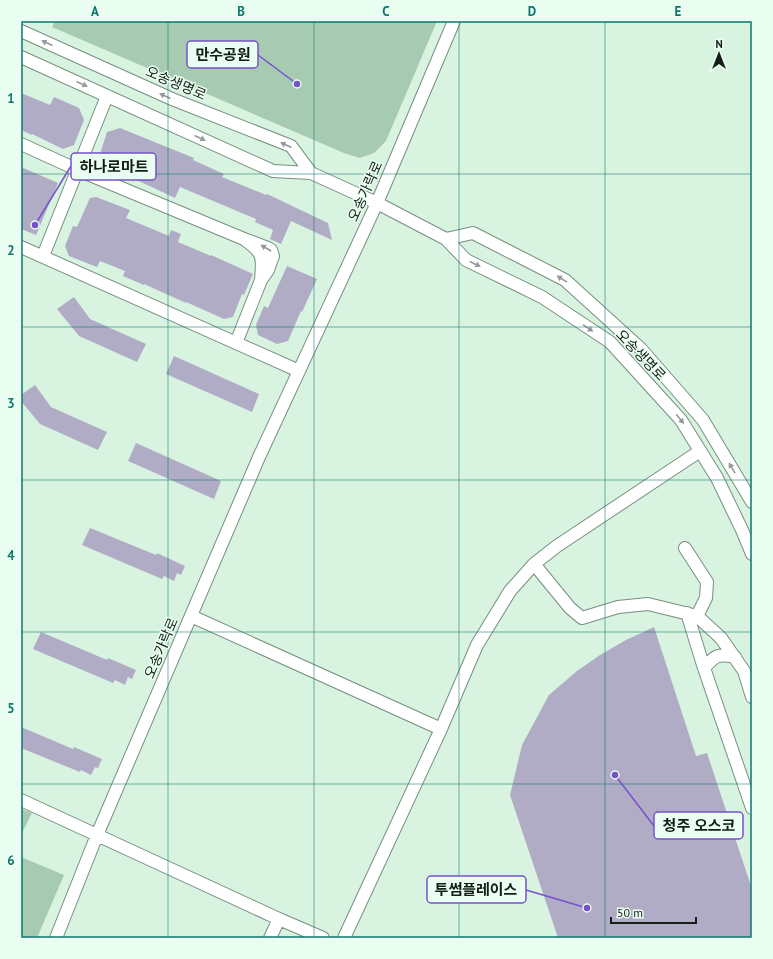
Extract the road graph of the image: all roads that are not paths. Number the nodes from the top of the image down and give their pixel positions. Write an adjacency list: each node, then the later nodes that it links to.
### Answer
1 (454, 21): 8 (street, 오송가락로)
2 (21, 31): 7 (street, 오송생명로, one-way to 2)
3 (21, 57): 4 (street, 오송생명로, one-way to 4)
4 (107, 96): 6 (street); 7 (street, 오송생명로, one-way to 7)
5 (21, 144): 6 (street)
6 (78, 170): 11 (street); 12 (street)
7 (311, 173): 8 (street, 오송생명로)
8 (377, 203): 9 (street, 오송생명로); 13 (street, 오송가락로)
9 (446, 239): 14 (street, 오송생명로, one-way to 14); 15 (street, 오송생명로, one-way to 9)
10 (21, 247): 11 (street)
11 (43, 256): 12 (street)
12 (236, 343): 13 (street)
13 (299, 371): 20 (street, 오송가락로)
14 (700, 451): 17 (street, 오송생명로); 18 (street)
15 (752, 502)
16 (685, 548): 19 (street)
17 (752, 554)
18 (534, 564): 19 (street); 24 (street)
19 (692, 614): 21 (street); 22 (street)
20 (191, 616): 24 (street); 27 (street, 오송가락로)
21 (734, 658): 22 (street); 23 (street)
22 (704, 668): 26 (street)
23 (752, 696)
24 (441, 729): 32 (street)
25 (21, 800): 27 (street)
26 (752, 808)
27 (97, 835): 28 (street); 29 (street, 오송가락로)
28 (279, 919): 30 (street); 31 (street)
29 (56, 938)
30 (270, 938)
31 (323, 938)
32 (344, 938)

